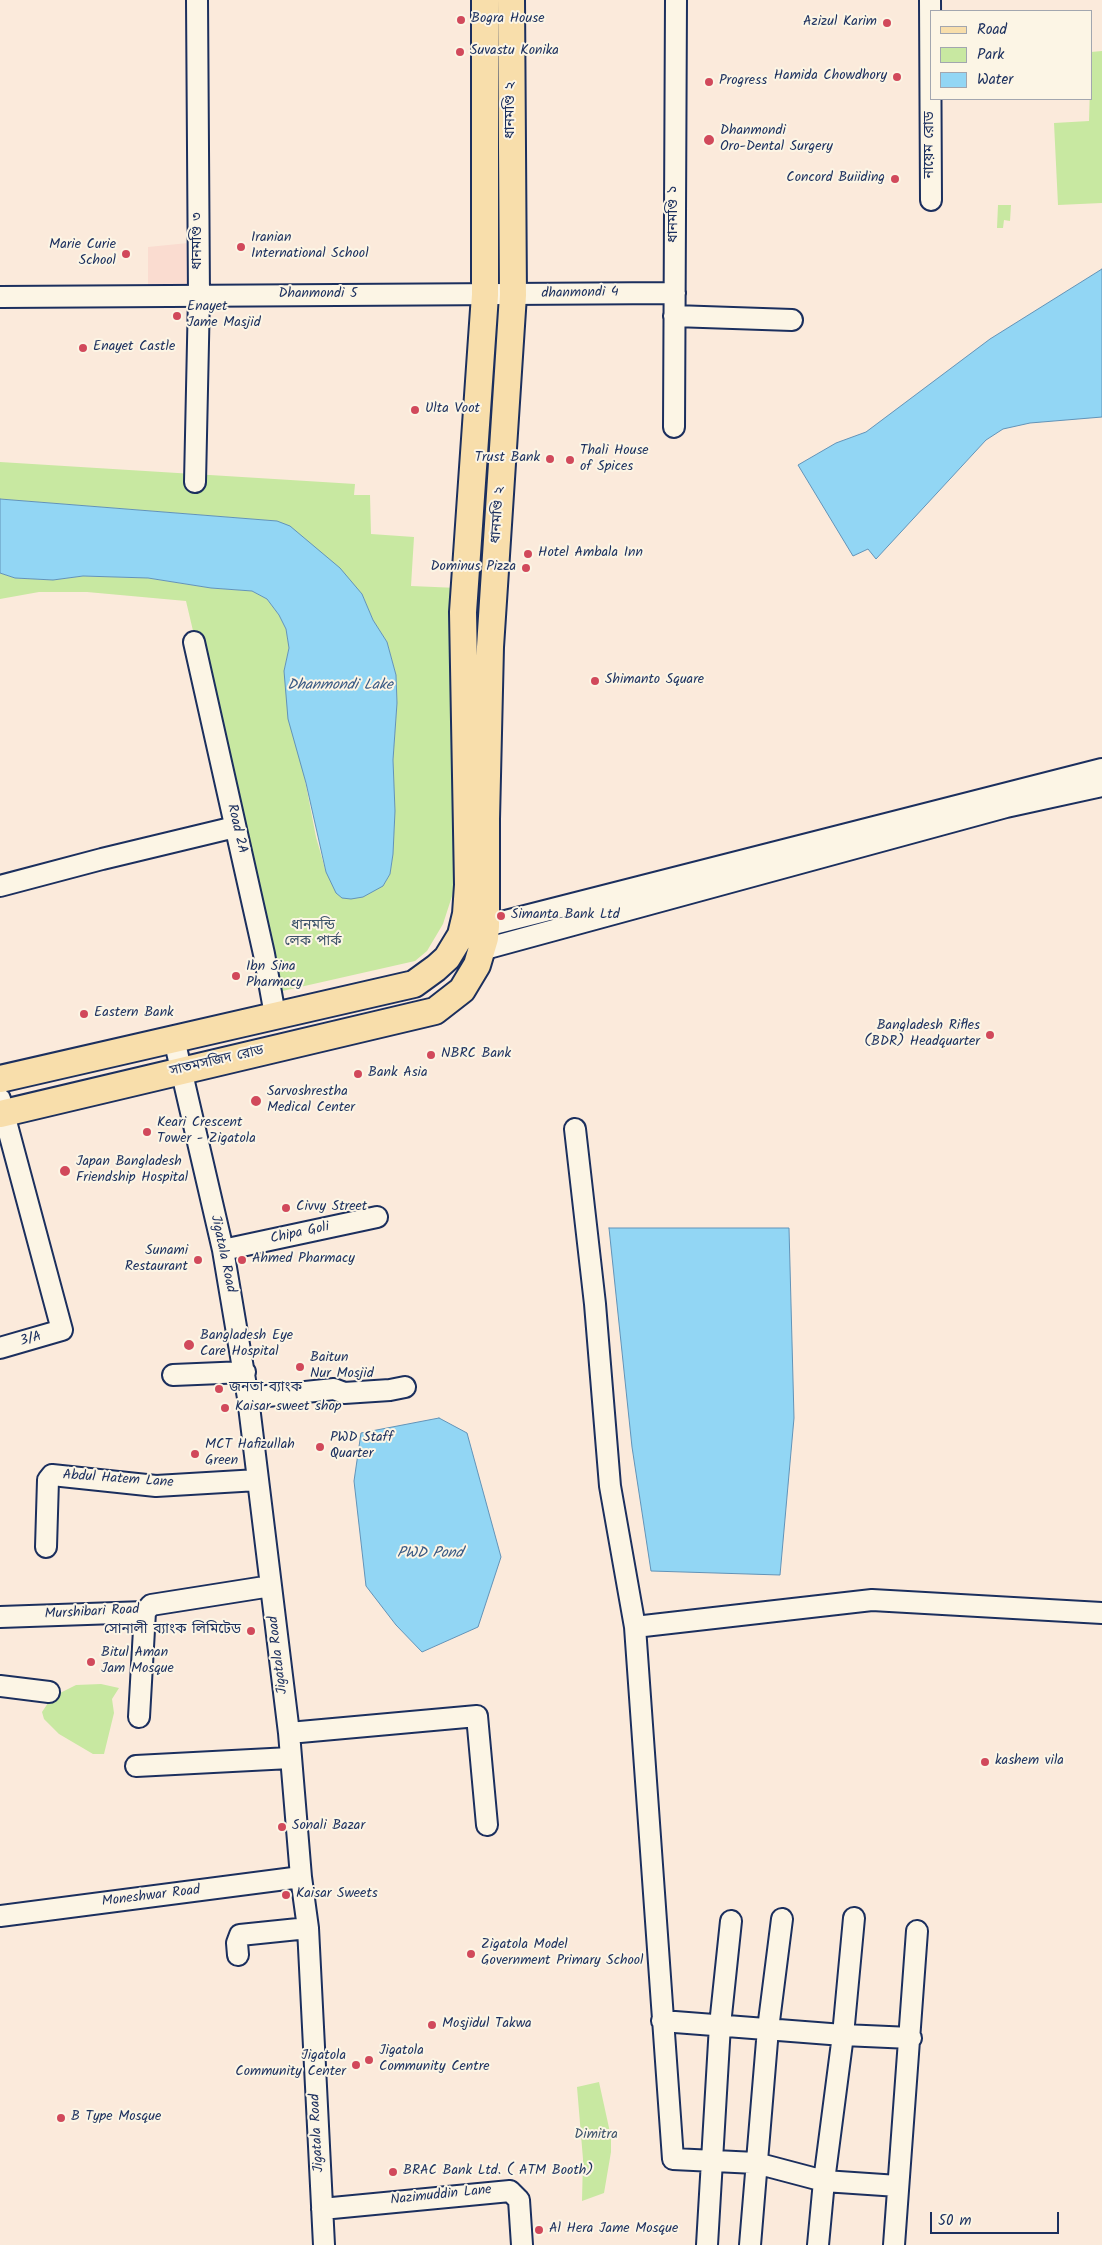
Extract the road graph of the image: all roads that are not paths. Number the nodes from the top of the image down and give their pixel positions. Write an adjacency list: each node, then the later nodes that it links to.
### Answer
1 (197, 0): 10 (street, ধানমণ্ডি ৩)
2 (485, 0): 8 (main road, ধানমণ্ডি ২)
3 (511, 0): 9 (main road, ধানমণ্ডি ২)
4 (676, 0): 7 (street, ধানমণ্ডি ১)
5 (930, 100): 6 (street, নায়েম রোড)
6 (931, 200)
7 (675, 293): 9 (street, dhanmondi 4); 12 (street, ধানমণ্ডি ১)
8 (485, 295): 9 (street, dhanmondi 4); 10 (street, Dhanmondi 5); 22 (main road, ধানমণ্ডি ২)
9 (513, 295): 22 (main road, ধানমণ্ডি ২)
10 (199, 296): 11 (street, Dhanmondi 5); 15 (street, ধানমণ্ডি ৩)
11 (0, 297)
12 (674, 316): 13 (street); 14 (street, ধানমণ্ডি ১)
13 (792, 320)
14 (674, 427)
15 (195, 482)
16 (194, 642): 20 (street, Road 2A)
17 (1102, 769): 19 (street)
18 (1102, 786): 19 (street)
19 (1004, 800): 22 (street)
20 (236, 827): 21 (street); 24 (street, Road 2A)
21 (0, 886)
22 (476, 937): 23 (main road, ধানমণ্ডি ২); 24 (main road, ধানমণ্ডি ২)
23 (435, 1011): 26 (main road, সাতমসজিদ রোড)
24 (275, 1015): 25 (main road)
25 (174, 1038): 26 (street, Jigatala Road); 27 (main road)
26 (182, 1071): 28 (main road, সাতমসজিদ রোড); 31 (street, Jigatala Road)
27 (0, 1079)
28 (1, 1109): 32 (street, 3/A)
29 (575, 1129): 43 (street)
30 (377, 1218): 31 (street, Chipa Goli)
31 (223, 1250): 33 (street, Jigatala Road)
32 (0, 1348)
33 (245, 1372): 34 (street); 36 (street, Jigatala Road)
34 (173, 1375)
35 (405, 1387): 36 (street)
36 (248, 1398): 37 (street, Jigatala Road)
37 (258, 1480): 38 (street, Abdul Hatem Lane); 39 (street, Jigatala Road)
38 (46, 1547)
39 (271, 1586): 40 (street, Murshibari Road); 47 (street, Jigatala Road)
40 (145, 1612): 42 (street, Murshibari Road); 46 (street)
41 (1102, 1613): 43 (street)
42 (0, 1617)
43 (635, 1627): 59 (street)
44 (0, 1686): 45 (street)
45 (49, 1692)
46 (139, 1717)
47 (289, 1733): 48 (street, Jigatala Road); 50 (street)
48 (290, 1758): 49 (street); 51 (street, Jigatala Road)
49 (136, 1766)
50 (486, 1825)
51 (301, 1878): 52 (street, Moneshwar Road); 56 (street, Jigatala Road)
52 (0, 1916)
53 (854, 1918): 62 (street)
54 (782, 1919): 61 (street)
55 (731, 1922): 60 (street)
56 (308, 1928): 58 (street); 68 (street, Jigatala Road)
57 (917, 1931): 63 (street)
58 (238, 1955)
59 (662, 2020): 60 (street); 64 (street)
60 (720, 2025): 61 (street); 64 (street)
61 (768, 2029): 62 (street); 65 (street)
62 (844, 2035): 63 (street); 66 (street)
63 (911, 2038): 67 (street)
64 (713, 2160): 65 (street); 71 (street)
65 (756, 2163): 66 (street); 72 (street)
66 (824, 2181): 67 (street); 73 (street)
67 (898, 2186): 74 (street)
68 (322, 2209): 69 (street, Nazimuddin Lane); 70 (street, Jigatala Road)
69 (522, 2241)
70 (324, 2245)
71 (708, 2245)
72 (750, 2245)
73 (818, 2245)
74 (894, 2245)

